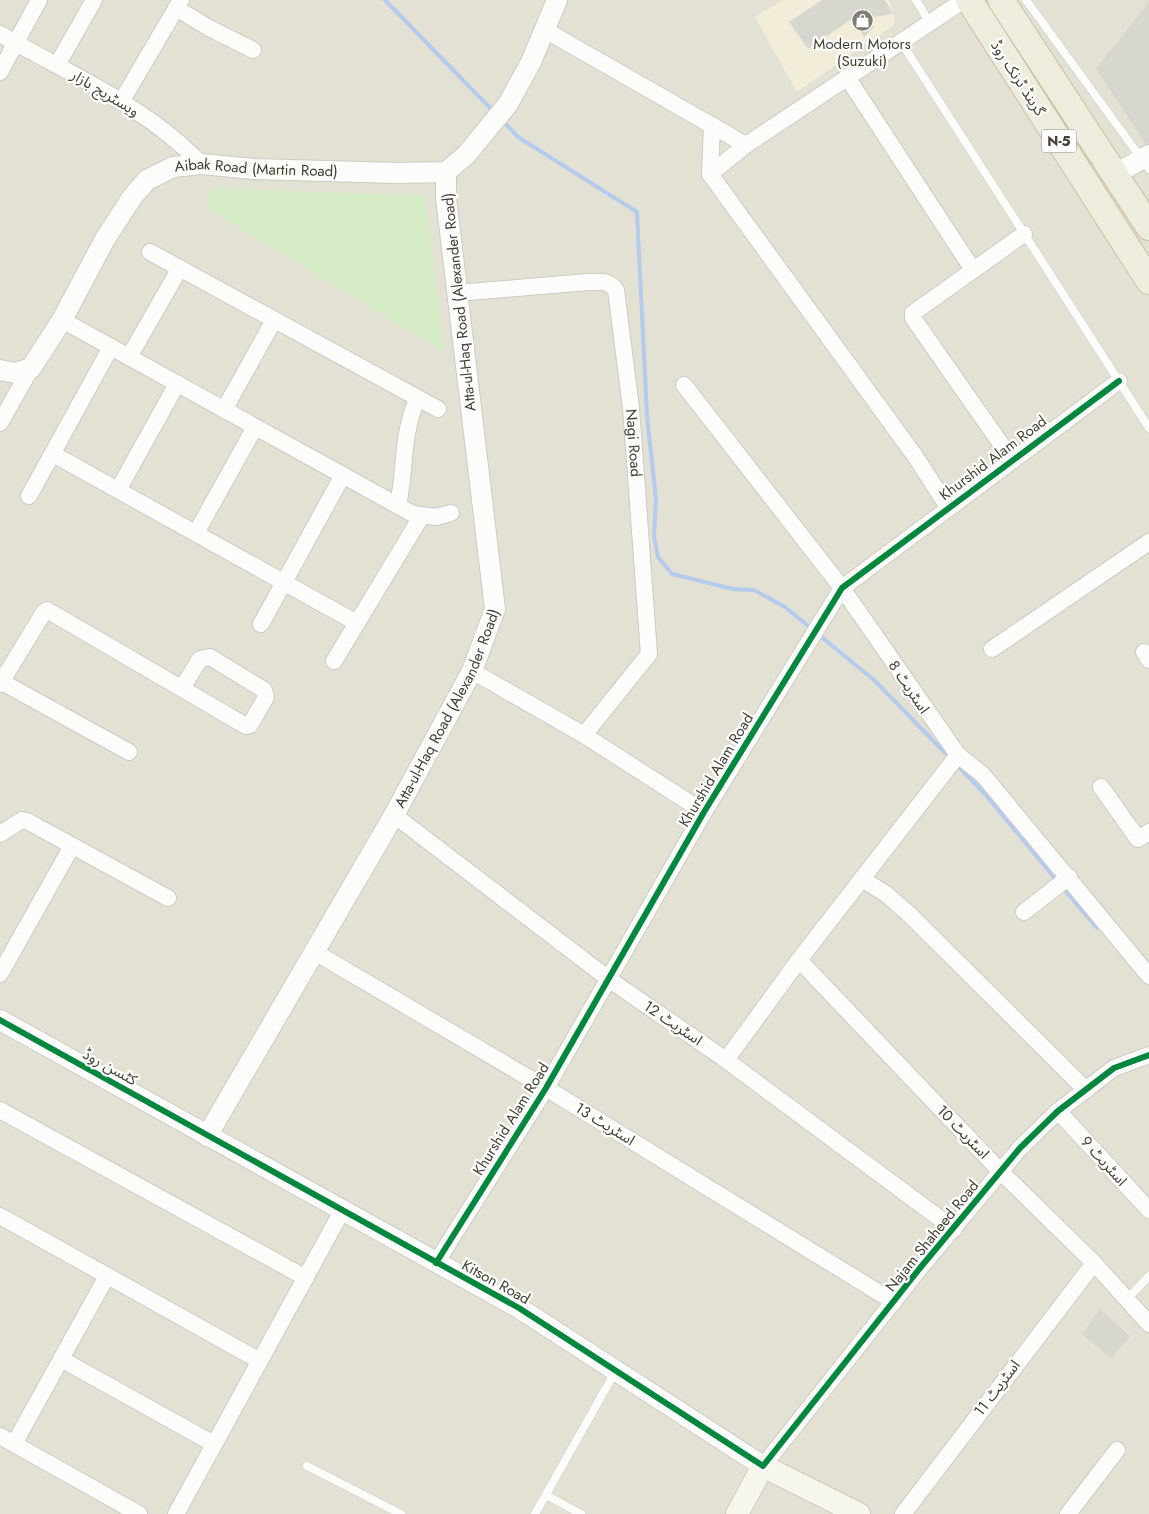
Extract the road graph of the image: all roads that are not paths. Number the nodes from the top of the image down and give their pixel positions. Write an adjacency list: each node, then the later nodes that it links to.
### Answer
1 (39, 0): 13 (street)
2 (94, 0): 15 (street)
3 (557, 0): 10 (street)
4 (916, 0): 9 (lane)
5 (964, 0): 9 (street)
6 (969, 0): 31 (highway, گرینڈ ٹرنک روڈ / N-5)
7 (1013, 2): 21 (lane); 25 (highway, گرینڈ ٹرنک روڈ / N-5)
8 (179, 4): 14 (street); 18 (street)
9 (930, 23): 12 (street)
10 (545, 30): 19 (street); 23 (street)
11 (0, 34): 13 (street, ویسٹریج بازار)
12 (901, 42): 17 (street); 27 (lane)
13 (16, 43): 15 (street, ویسٹریج بازار); 16 (street)
14 (254, 50)
15 (57, 65): 18 (street, ویسٹریج بازار)
16 (0, 72)
17 (847, 77): 20 (street); 30 (street)
18 (121, 102): 22 (street, ویسٹریج بازار)
19 (712, 125): 20 (street); 24 (street)
20 (746, 145): 24 (street)
21 (1147, 161): 25 (street)
22 (201, 164): 23 (street, Aibak Road (Martin Road)); 33 (street, Aibak Road (Martin Road))
23 (446, 172): 32 (street, Atta-ul-Haq Road (Alexander Road))
24 (710, 174): 54 (street)
25 (1114, 174): 26 (highway, گرینڈ ٹرنک روڈ / N-5)
26 (1149, 227)
27 (1024, 234): 30 (street); 39 (lane)
28 (150, 252): 29 (street)
29 (180, 268): 34 (street); 36 (street)
30 (973, 270): 49 (street)
31 (1149, 282)
32 (457, 293): 65 (street, Atta-ul-Haq Road (Alexander Road)); 68 (street, Nagi Road)
33 (62, 320): 35 (street); 37 (street, Aibak Road (Martin Road))
34 (274, 320): 42 (street); 44 (street)
35 (111, 347): 36 (street); 48 (street)
36 (129, 357): 40 (street)
37 (31, 368): 38 (street); 45 (street, Aibak Road (Martin Road))
38 (0, 370)
39 (1119, 381): 47 (lane); 49 (street, Khurshid Alam Road)
40 (177, 384): 44 (street); 51 (street)
41 (684, 385): 60 (street, اسٹریٹ 8)
42 (417, 399): 43 (street); 53 (street)
43 (438, 409)
44 (224, 410): 46 (street)
45 (0, 423)
46 (255, 427): 50 (street); 57 (street)
47 (1149, 428)
48 (53, 454): 51 (street); 52 (street)
49 (1012, 460): 54 (street, Khurshid Alam Road)
50 (343, 475): 53 (street); 59 (street)
51 (118, 490): 57 (street)
52 (29, 496)
53 (398, 506): 56 (street)
54 (948, 507): 60 (street, Khurshid Alam Road)
55 (451, 513): 56 (street)
56 (421, 516): 61 (street)
57 (196, 533): 59 (street)
58 (1149, 542): 63 (street)
59 (284, 582): 61 (street); 62 (street)
60 (842, 588): 70 (street, اسٹریٹ 8); 72 (street, Khurshid Alam Road)
61 (357, 623): 64 (street)
62 (261, 624)
63 (992, 649)
64 (334, 661)
65 (472, 671): 68 (street); 73 (street, Atta-ul-Haq Road (Alexander Road))
66 (1, 683): 67 (street); 69 (street)
67 (182, 688): 67 (street)
68 (584, 735): 72 (street)
69 (129, 752)
70 (953, 760): 77 (street); 78 (street, اسٹریٹ 8)
71 (1101, 787): 74 (street)
72 (704, 812): 85 (street, Khurshid Alam Road)
73 (394, 815): 81 (street, Atta-ul-Haq Road (Alexander Road)); 85 (street, اسٹریٹ 12)
74 (1149, 832)
75 (0, 834): 76 (street)
76 (72, 846): 79 (street); 83 (street)
77 (862, 879): 82 (street); 90 (street)
78 (1062, 882): 80 (street); 84 (street, اسٹریٹ 8)
79 (168, 898)
80 (1024, 912)
81 (313, 951): 89 (street, اسٹریٹ 13); 93 (street, Atta-ul-Haq Road (Alexander Road))
82 (799, 960): 88 (street); 94 (street, اسٹریٹ 10)
83 (0, 974)
84 (1149, 976)
85 (610, 980): 88 (street, اسٹریٹ 12); 89 (street, Khurshid Alam Road)
86 (0, 1020): 93 (street, کٹسن روڈ)
87 (1149, 1055): 90 (street, Najam Shaheed Road)
88 (726, 1060): 98 (street, اسٹریٹ 12)
89 (546, 1088): 99 (street, Khurshid Alam Road); 105 (street, اسٹریٹ 13)
90 (1086, 1090): 92 (street, Najam Shaheed Road)
91 (0, 1110): 103 (street)
92 (1058, 1111): 94 (street, Najam Shaheed Road); 95 (street, اسٹریٹ 9)
93 (207, 1136): 96 (street, Kitson Road)
94 (1001, 1172): 98 (street, Najam Shaheed Road); 100 (street, اسٹریٹ 10)
95 (1149, 1210)
96 (342, 1211): 99 (street, Kitson Road); 103 (street)
97 (0, 1216): 101 (street)
98 (954, 1229): 105 (street, Najam Shaheed Road)
99 (436, 1263): 109 (street, Kitson Road)
100 (1094, 1264): 104 (street, اسٹریٹ 10); 123 (street, اسٹریٹ 11)
101 (107, 1276): 107 (street); 108 (street)
102 (1149, 1276): 104 (lane)
103 (306, 1278): 108 (street)
104 (1127, 1300): 106 (street, اسٹریٹ 10)
105 (894, 1302): 114 (street, Najam Shaheed Road)
106 (1149, 1324)
107 (61, 1359): 110 (street); 111 (street)
108 (260, 1362): 111 (street)
109 (616, 1370): 114 (street, Kitson Road); 115 (lane)
110 (7, 1440): 116 (street)
111 (214, 1444): 117 (street)
112 (1117, 1450): 124 (street)
113 (307, 1466): 118 (lane)
114 (763, 1466): 121 (main road); 122 (main road)
115 (546, 1495): 119 (lane); 120 (lane)
116 (139, 1514)
117 (176, 1514)
118 (401, 1514)
119 (535, 1514)
120 (580, 1514)
121 (737, 1514)
122 (859, 1514)
123 (903, 1514)
124 (1068, 1514)

